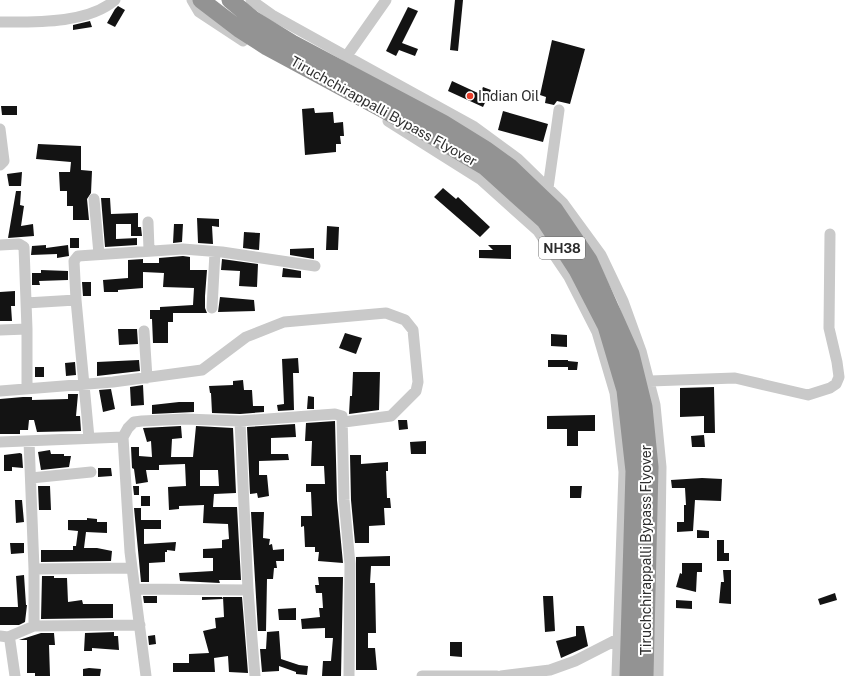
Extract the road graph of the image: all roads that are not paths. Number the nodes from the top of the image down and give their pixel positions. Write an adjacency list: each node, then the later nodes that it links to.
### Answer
1 (114, 0): 7 (street)
2 (192, 0): 47 (street)
3 (201, 0): 56 (highway, Tiruchchirappalli Bypass Flyover / NH38)
4 (230, 0): 57 (highway, Tiruchchirappalli Bypass Flyover / NH38)
5 (251, 0): 8 (street)
6 (386, 0): 8 (street)
7 (0, 22)
8 (346, 57): 12 (street)
9 (559, 110): 12 (street)
10 (0, 129): 11 (street)
11 (0, 165)
12 (548, 188): 28 (street)
13 (94, 200): 19 (street)
14 (148, 222): 17 (street)
15 (830, 234): 28 (street)
16 (0, 245): 22 (street)
17 (149, 250): 18 (street); 19 (street)
18 (214, 252): 20 (street); 23 (street)
19 (99, 254): 21 (street)
20 (315, 266)
21 (76, 300): 22 (street); 29 (street)
22 (26, 303): 24 (street)
23 (212, 308)
24 (27, 329): 25 (street); 30 (street)
25 (0, 330)
26 (144, 331): 27 (street)
27 (148, 378): 29 (street); 33 (street)
28 (650, 381): 58 (street)
29 (85, 384): 30 (street); 35 (street)
30 (27, 388): 31 (street)
31 (0, 390)
32 (240, 421): 33 (street); 34 (street); 43 (street)
33 (344, 422): 51 (street)
34 (123, 437): 35 (street); 41 (street)
35 (89, 438): 36 (street)
36 (29, 441): 37 (street); 39 (street)
37 (0, 442)
38 (91, 472): 39 (street)
39 (31, 478): 40 (street)
40 (34, 568): 41 (street); 45 (street)
41 (132, 568): 42 (street)
42 (135, 589): 43 (street); 44 (street)
43 (248, 590): 50 (street)
44 (140, 625): 45 (street); 49 (street)
45 (34, 626): 46 (street)
46 (4, 637): 48 (street)
47 (618, 639): 54 (street); 55 (street)
48 (16, 676)
49 (146, 676)
50 (255, 676)
51 (349, 676)
52 (422, 676): 53 (street)
53 (497, 676)
54 (501, 676)
55 (617, 676)
56 (628, 676)
57 (645, 676)
58 (658, 676)

